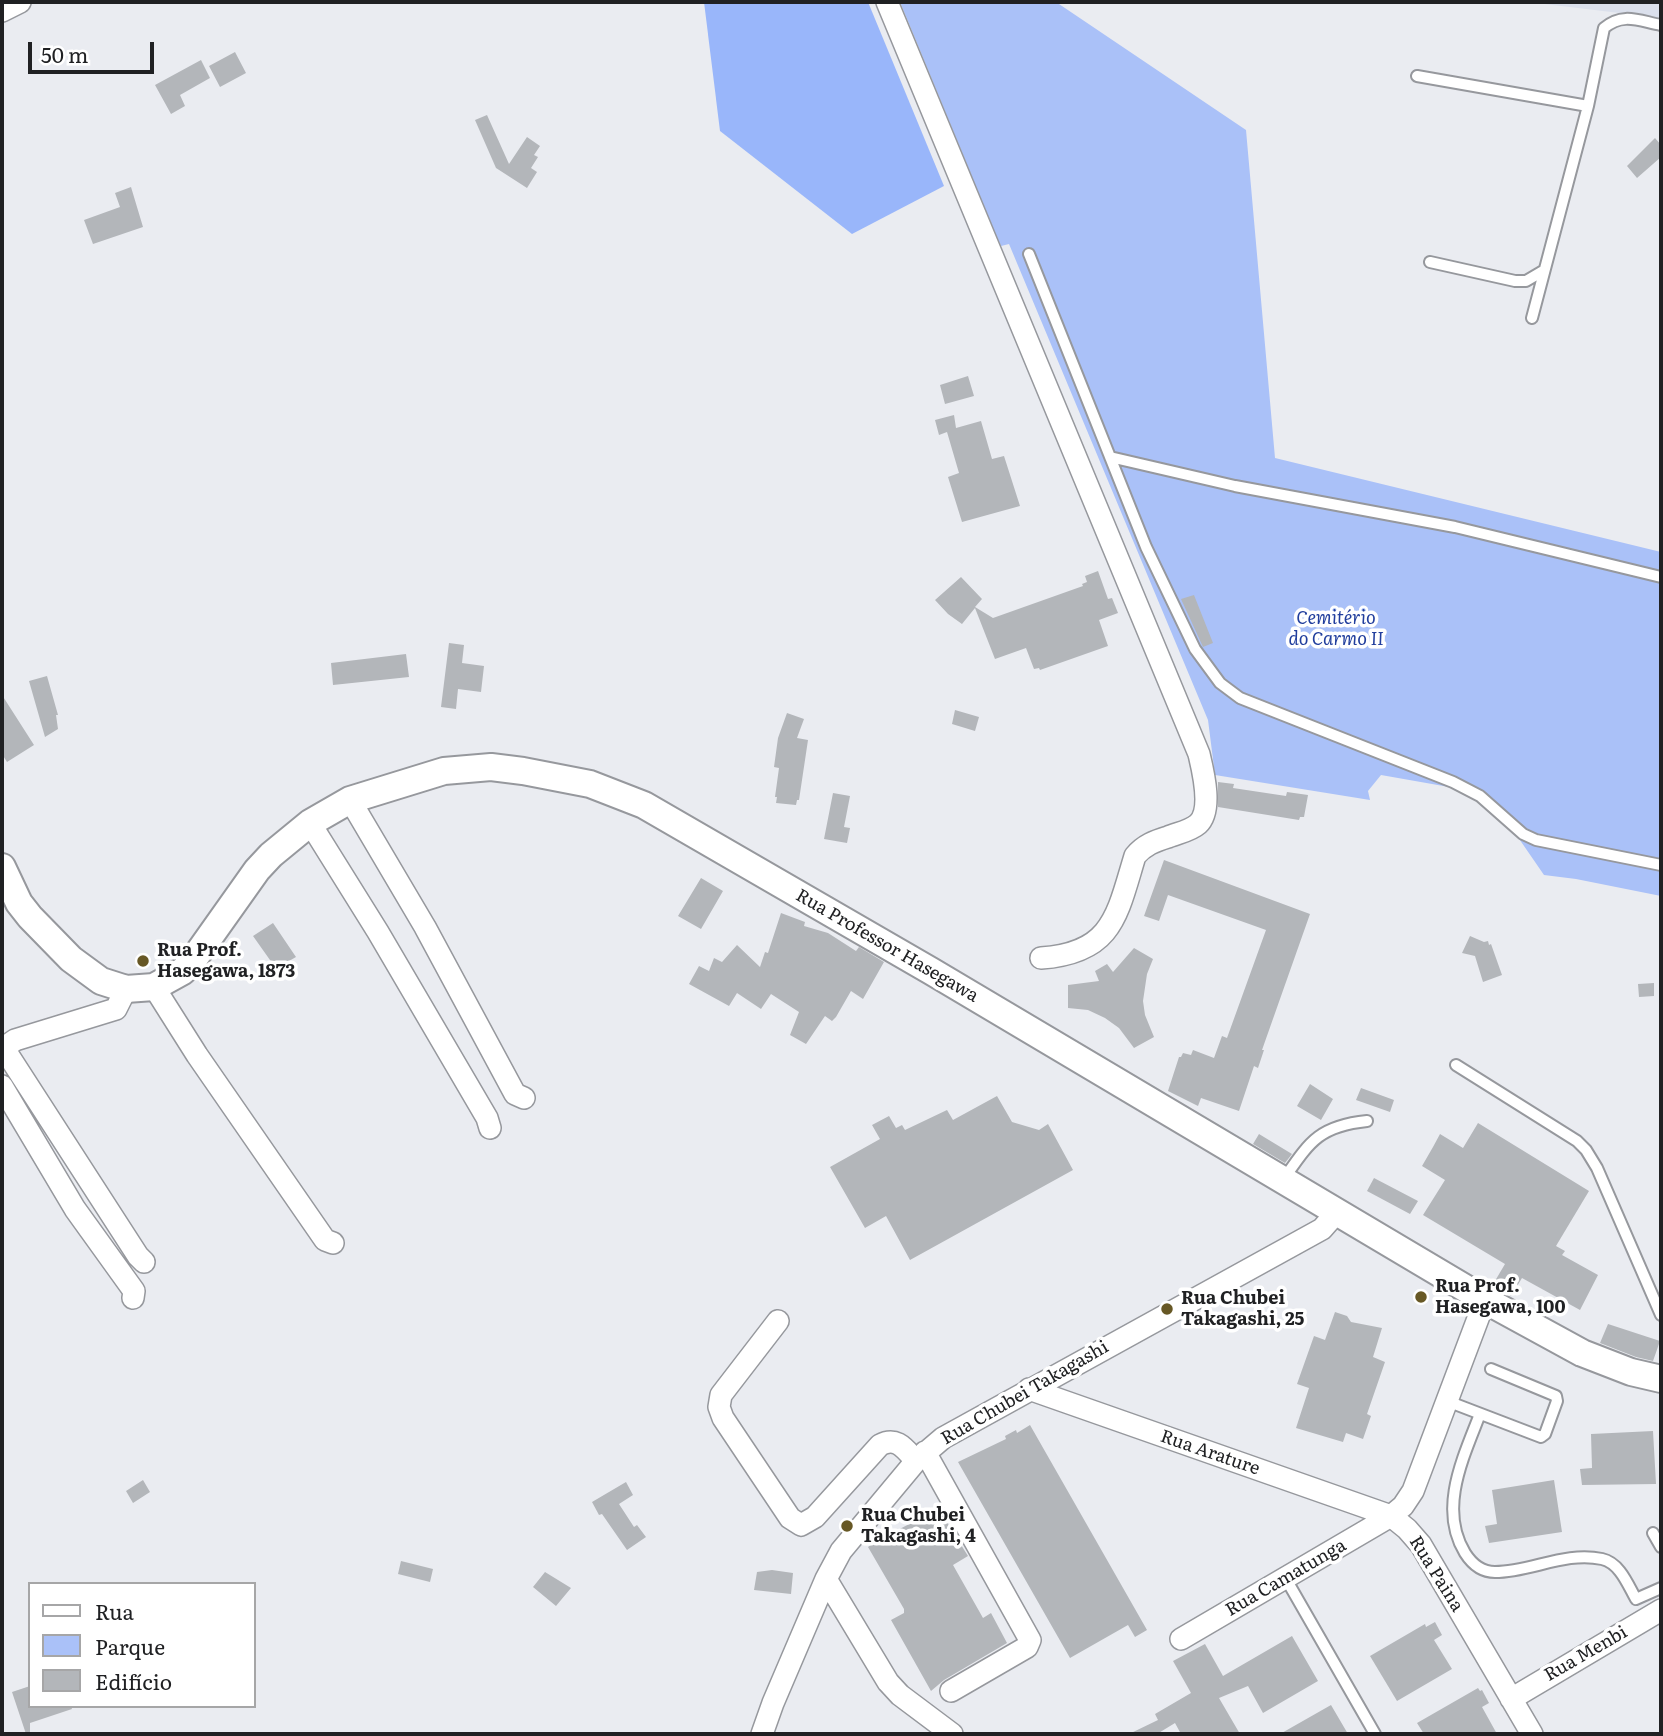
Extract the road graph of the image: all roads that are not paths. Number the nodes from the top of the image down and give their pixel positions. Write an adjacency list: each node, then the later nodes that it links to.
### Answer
1 (20, 2): 3 (street)
2 (887, 2): 15 (street)
3 (2, 11)
4 (1661, 25): 6 (lane)
5 (1417, 76): 6 (lane)
6 (1588, 106): 8 (lane)
7 (1029, 254): 9 (lane)
8 (1430, 262)
9 (1110, 457): 10 (lane); 13 (lane)
10 (1661, 577)
11 (350, 800): 12 (street, Rua Professor Hasegawa); 21 (street); 24 (street, Rua Professor Hasegawa)
12 (310, 822): 16 (street, Rua Professor Hasegawa); 23 (street)
13 (1661, 865)
14 (2, 867): 17 (street, Rua Professor Hasegawa)
15 (1041, 958)
16 (154, 987): 17 (street, Rua Professor Hasegawa); 26 (street)
17 (127, 989): 18 (street)
18 (2, 1048): 27 (street)
19 (1456, 1065): 30 (lane)
20 (2, 1086): 28 (street)
21 (524, 1098)
22 (1367, 1121): 24 (lane)
23 (490, 1128)
24 (1283, 1180): 25 (street, Rua Professor Hasegawa)
25 (1337, 1212): 29 (street, Rua Professor Hasegawa); 34 (street, Rua Chubei Takagashi)
26 (333, 1243)
27 (144, 1262)
28 (133, 1298)
29 (1485, 1300): 33 (street, Rua Professor Hasegawa); 35 (street)
30 (1661, 1315)
31 (778, 1321): 37 (street)
32 (1491, 1369): 36 (lane)
33 (1661, 1379)
34 (1028, 1389): 37 (street, Rua Chubei Takagashi); 38 (street, Rua Arature)
35 (1447, 1401): 36 (lane); 38 (street)
36 (1480, 1414): 43 (lane)
37 (921, 1456): 41 (street, Rua Chubei Takagashi); 46 (street)
38 (1391, 1516): 42 (street, Rua Camatunga); 47 (street, Rua Paina)
39 (1653, 1533): 40 (lane)
40 (1661, 1547)
41 (826, 1579): 48 (street, Rua Chubei Takagashi); 49 (street)
42 (1286, 1579): 45 (street, Rua Camatunga); 50 (lane)
43 (1661, 1588)
44 (1661, 1610): 47 (street, Rua Menbi)
45 (1181, 1639)
46 (951, 1691)
47 (1511, 1699): 51 (street, Rua Paina)
48 (762, 1734)
49 (951, 1734)
50 (1375, 1734)
51 (1532, 1734)

